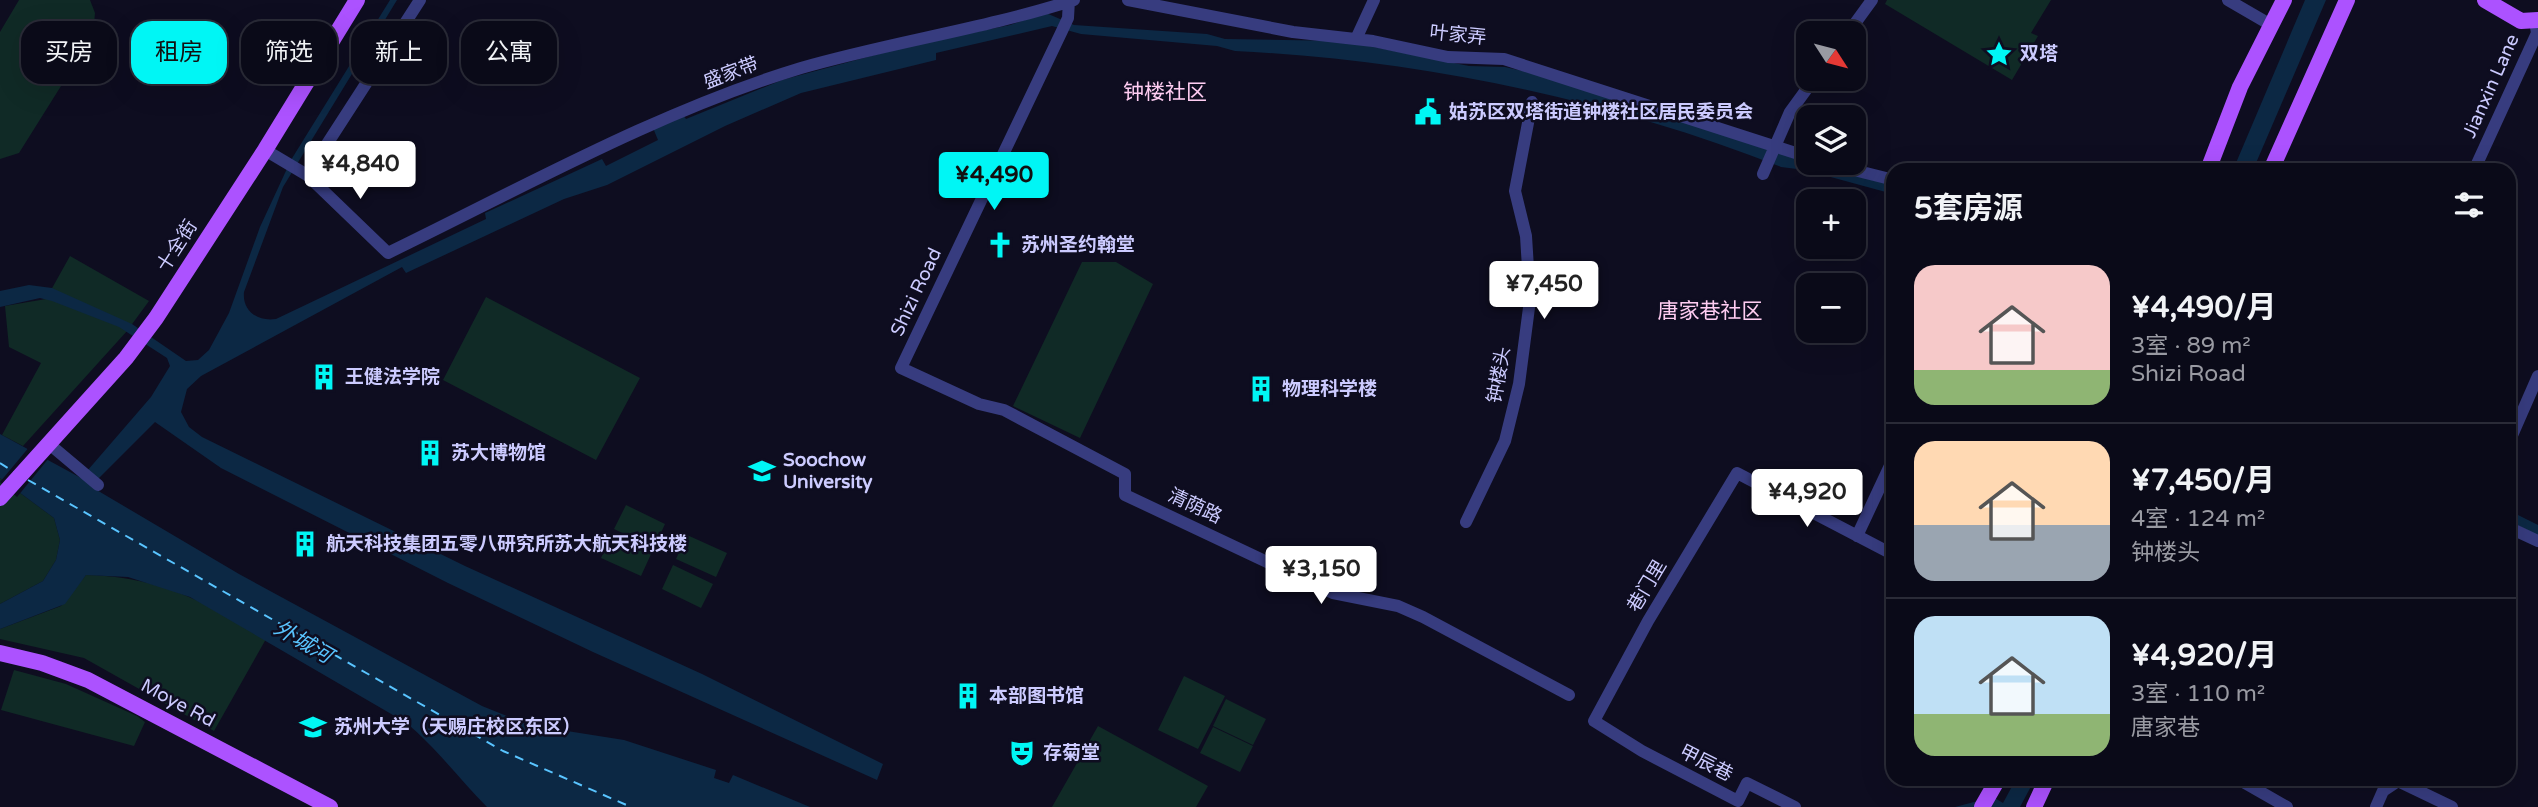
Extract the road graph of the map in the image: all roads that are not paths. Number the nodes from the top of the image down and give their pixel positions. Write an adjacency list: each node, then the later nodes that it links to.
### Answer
1 (357, 0): 18 (main road, 十全街)
2 (420, 0): 24 (street)
3 (1071, 0): 24 (street, 盛家带); 39 (street, 清荫路)
4 (1128, 0): 14 (street, 叶家弄)
5 (1374, 0): 14 (street)
6 (1872, 0): 11 (street)
7 (2228, 0): 13 (street)
8 (2284, 0): 13 (main road)
9 (2347, 0): 21 (main road)
10 (2485, 0): 12 (main road)
11 (1857, 21)
12 (2536, 21): 22 (street, Jianxin Lane)
13 (2271, 24): 20 (main road)
14 (1356, 39): 17 (street, 叶家弄)
15 (1805, 91): 17 (street)
16 (1532, 102): 33 (street, 钟楼头)
17 (1773, 148): 19 (street, 叶家弄); 23 (street)
18 (265, 150): 24 (street); 29 (main road, 十全街)
19 (1796, 154)
20 (2211, 163)
21 (2274, 163)
22 (2477, 163)
23 (1765, 169)
24 (302, 172)
25 (1866, 173): 26 (street)
26 (1886, 178)
27 (2538, 376): 28 (street)
28 (2516, 426)
29 (46, 445): 31 (street); 32 (main road, 十全街)
30 (1886, 474): 35 (street)
31 (98, 485)
32 (2, 496)
33 (1466, 522)
34 (2516, 530): 36 (street)
35 (1857, 536): 37 (street); 40 (street, 巷门里)
36 (2538, 541)
37 (1886, 551)
38 (0, 653): 45 (main road, Moye Rd)
39 (1569, 695)
40 (1594, 721): 46 (street, 甲辰巷)
41 (2044, 786): 47 (main road)
42 (2250, 786): 48 (street)
43 (2391, 786): 49 (street)
44 (2408, 786): 50 (street)
45 (330, 807)
46 (1796, 807)
47 (2034, 807)
48 (2287, 807)
49 (2376, 807)
50 (2452, 807)

